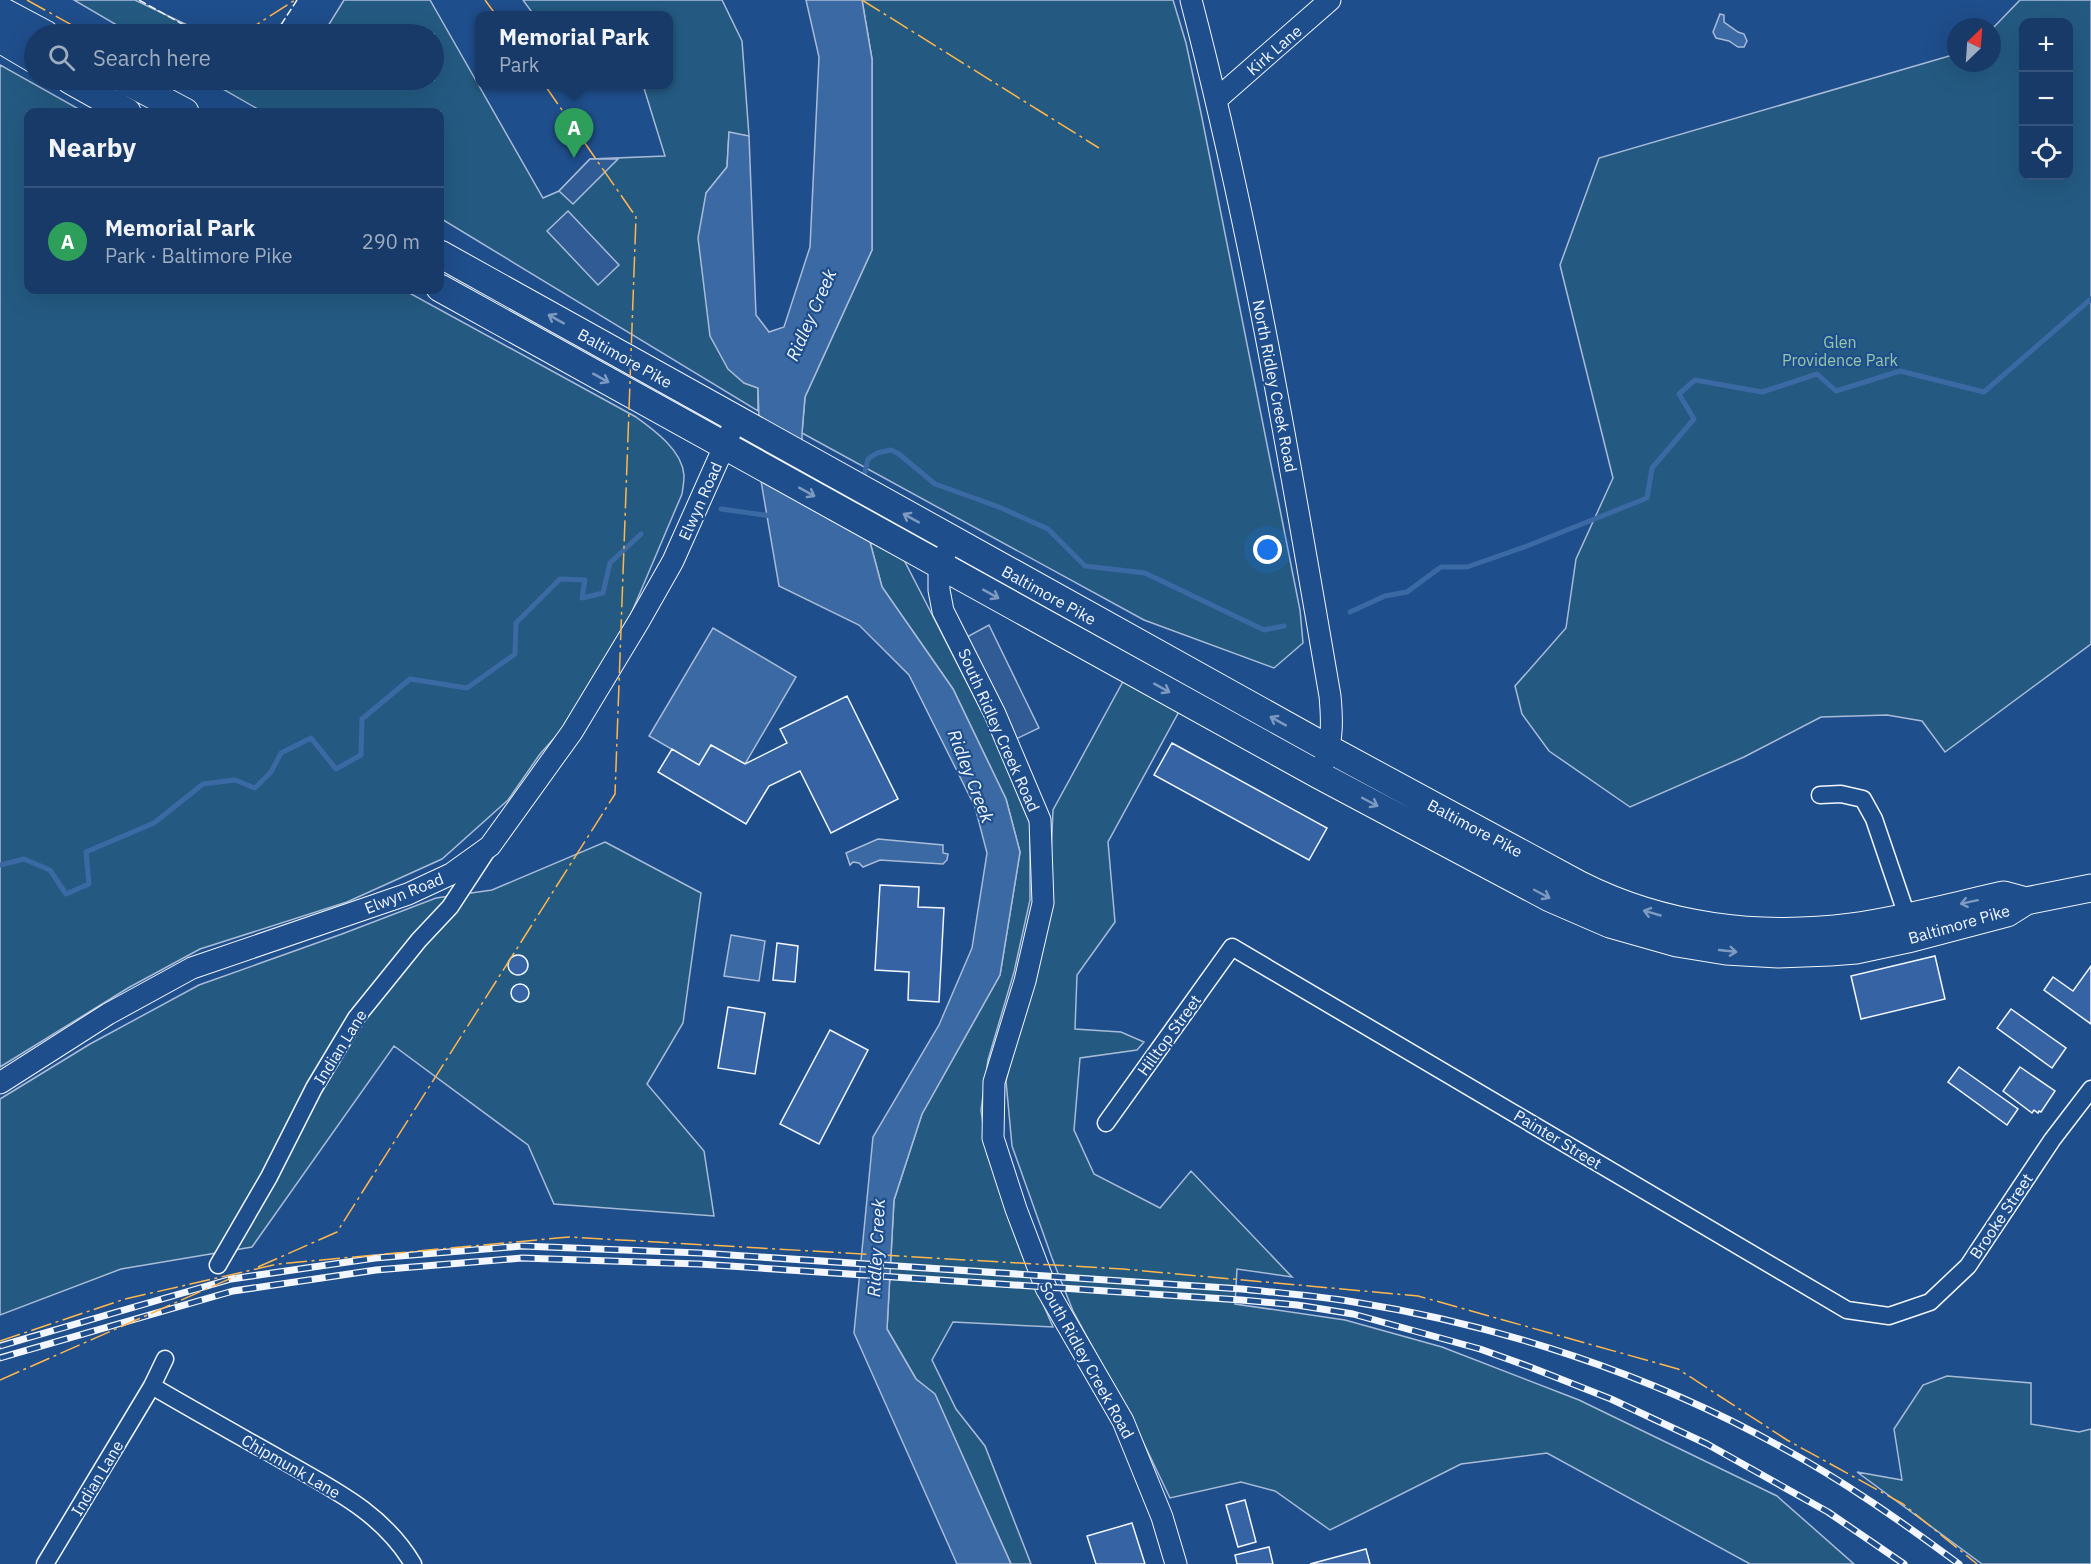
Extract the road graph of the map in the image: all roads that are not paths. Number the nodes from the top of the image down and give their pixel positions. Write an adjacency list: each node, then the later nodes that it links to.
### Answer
1 (1191, 0): 9 (street, North Ridley Creek Road)
2 (1330, 0): 9 (street, Kirk Lane)
3 (0, 10): 4 (main road)
4 (26, 24)
5 (0, 39): 6 (main road)
6 (24, 53)
7 (88, 90): 10 (main road)
8 (144, 90): 11 (main road)
9 (1217, 99): 18 (street, North Ridley Creek Road)
10 (120, 108)
11 (178, 108)
12 (444, 256): 14 (main road, Baltimore Pike, one-way to 12)
13 (444, 290): 15 (main road, Baltimore Pike, one-way to 15)
14 (746, 425): 15 (street, Elwyn Road); 16 (main road, Baltimore Pike, one-way to 14)
15 (724, 446): 17 (main road, Baltimore Pike, one-way to 17); 21 (street, Elwyn Road)
16 (951, 540): 17 (street, South Ridley Creek Road); 18 (main road, Baltimore Pike, one-way to 16)
17 (940, 566): 19 (main road, Baltimore Pike, one-way to 19); 35 (street, South Ridley Creek Road)
18 (1329, 749): 19 (street, North Ridley Creek Road); 24 (main road, Baltimore Pike, one-way to 18)
19 (1319, 775): 23 (main road, Baltimore Pike, one-way to 23)
20 (1820, 795): 24 (street)
21 (490, 846): 26 (street, Elwyn Road); 29 (street, Indian Lane)
22 (2091, 888): 23 (main road)
23 (2026, 901): 24 (main road, Baltimore Pike, one-way to 24)
24 (1907, 916)
25 (1232, 947): 28 (street, Hilltop Street); 30 (street, Painter Street)
26 (0, 1083)
27 (2091, 1089): 30 (street, Brooke Street)
28 (1106, 1123)
29 (218, 1265)
30 (1889, 1316)
31 (165, 1359): 32 (street, Indian Lane)
32 (152, 1386): 33 (street, Indian Lane); 34 (street, Chipmunk Lane)
33 (45, 1564)
34 (413, 1564)
35 (1176, 1564)

